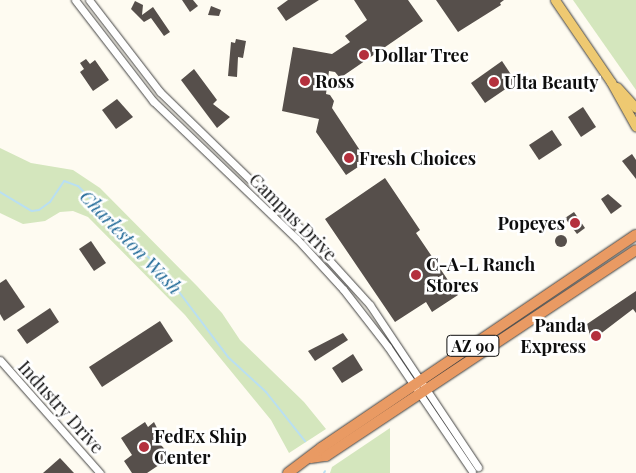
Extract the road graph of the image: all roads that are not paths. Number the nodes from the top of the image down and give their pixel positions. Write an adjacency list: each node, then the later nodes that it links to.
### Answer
1 (75, 0): 10 (street, Campus Drive)
2 (89, 0): 10 (street, Campus Drive)
3 (555, 0): 4 (main road)
4 (611, 82): 5 (main road); 6 (main road)
5 (636, 108)
6 (636, 127)
7 (636, 235): 10 (highway, AZ 90)
8 (636, 250): 10 (highway, AZ 90)
9 (0, 360): 12 (street, Industry Drive)
10 (420, 388): 11 (street, Campus Drive); 13 (highway, AZ 90)
11 (475, 469)
12 (100, 473)
13 (288, 473)

